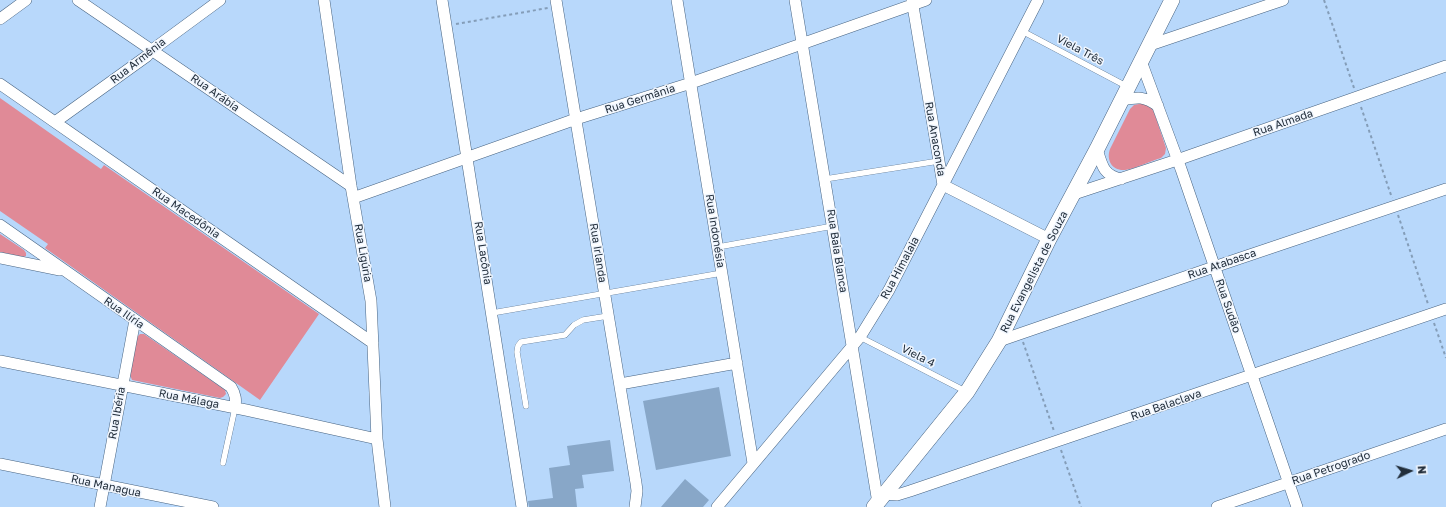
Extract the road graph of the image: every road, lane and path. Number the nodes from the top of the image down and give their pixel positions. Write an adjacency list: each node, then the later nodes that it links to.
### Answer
1 (26, 0): 15 (street)
2 (78, 0): 22 (street, Rua Arábia)
3 (220, 0): 22 (street, Rua Armênia)
4 (324, 0): 39 (street, Rua Ligúria)
5 (442, 0): 17 (street, Rua Lacônia)
6 (677, 0): 25 (street, Rua Indonésia)
7 (795, 0): 20 (street, Rua Baia Blanca)
8 (926, 0): 13 (street, Rua Germânia)
9 (1038, 0): 18 (street, Rua Himalaia)
10 (1172, 0): 16 (main road, Rua Evangelista de Souza)
11 (1283, 0): 19 (street)
12 (1324, 0): 28 (path)
13 (912, 2): 20 (street, Rua Germânia); 35 (street, Rua Anaconda)
14 (557, 3): 17 (path); 30 (street, Rua Irlanda)
15 (0, 19)
16 (1162, 20): 19 (street); 21 (main road, Rua Evangelista de Souza)
17 (446, 26): 33 (street, Rua Lacônia)
18 (1022, 31): 27 (lane, Viela Três); 38 (street, Rua Himalaia)
19 (1178, 35): 21 (street)
20 (802, 43): 25 (street, Rua Germânia); 36 (street, Rua Baia Blanca)
21 (1150, 44): 23 (main road, Rua Evangelista de Souza)
22 (152, 50): 31 (street, Rua Armênia); 39 (street, Rua Arábia)
23 (1141, 61): 27 (main road, Rua Evangelista de Souza); 29 (street, Rua Sudão)
24 (1446, 66): 28 (street, Rua Almada)
25 (691, 83): 30 (street, Rua Germânia); 47 (street, Rua Indonésia)
26 (0, 84): 31 (street, Rua Macedônia)
27 (1125, 93): 29 (street); 32 (main road, Rua Evangelista de Souza)
28 (1357, 97): 34 (street, Rua Almada); 43 (path)
29 (1158, 106): 34 (street, Rua Sudão)
30 (576, 119): 33 (street, Rua Germânia); 52 (street, Rua Irlanda)
31 (55, 122): 61 (street, Rua Macedônia)
32 (1097, 150): 37 (street); 41 (main road, Rua Evangelista de Souza)
33 (467, 158): 42 (street, Rua Germânia); 54 (street, Rua Lacônia)
34 (1177, 160): 37 (street, Rua Almada); 49 (street, Rua Sudão)
35 (939, 161): 36 (lane); 38 (street, Rua Anaconda)
36 (825, 179): 45 (street, Rua Baia Blanca)
37 (1121, 179): 41 (street, Rua Almada)
38 (943, 185): 46 (street, Rua Anaconda); 59 (street, Rua Himalaia)
39 (351, 186): 42 (street, Rua Ligúria)
40 (1446, 189): 43 (street, Rua Atabasca)
41 (1074, 194): 46 (main road, Rua Evangelista de Souza)
42 (353, 198): 61 (street, Rua Ligúria)
43 (1395, 206): 49 (street, Rua Atabasca); 55 (path)
44 (0, 225): 50 (street, Rua Ilíria)
45 (833, 226): 47 (lane); 62 (street, Rua Baia Blanca)
46 (1049, 239): 60 (main road, Rua Evangelista de Souza)
47 (718, 247): 51 (street, Rua Indonésia)
48 (0, 258): 50 (street)
49 (1214, 267): 58 (street, Rua Atabasca); 66 (street, Rua Sudão)
50 (65, 270): 57 (street, Rua Ilíria)
51 (722, 273): 52 (lane); 65 (street, Rua Indonésia)
52 (605, 293): 54 (lane); 56 (street, Rua Irlanda)
53 (1446, 309): 55 (street, Rua Balaclava)
54 (492, 313): 84 (street, Rua Lacônia)
55 (1431, 314): 63 (path); 66 (street, Rua Balaclava)
56 (608, 316): 67 (street, Rua Irlanda); 70 (lane)
57 (135, 320): 68 (street, Rua Ibéria); 71 (street, Rua Ilíria)
58 (1020, 334): 60 (street, Rua Atabasca); 74 (path)
59 (860, 337): 62 (street, Rua Himalaia); 69 (lane, Viela 4)
60 (999, 341): 69 (main road, Rua Evangelista de Souza)
61 (373, 343): 73 (street, Rua Ligúria)
62 (852, 346): 75 (street, Rua Himalaia); 80 (street, Rua Baia Blanca)
63 (1446, 358)
64 (0, 361): 68 (street, Rua Málaga)
65 (737, 363): 67 (street); 75 (street, Rua Indonésia)
66 (1252, 376): 74 (street, Rua Balaclava); 78 (street, Rua Sudão)
67 (620, 384): 85 (street, Rua Irlanda)
68 (122, 386): 71 (street, Rua Málaga); 79 (street, Rua Ibéria)
69 (967, 392): 80 (main road, Rua Evangelista de Souza)
70 (526, 406)
71 (235, 408): 73 (street, Rua Málaga); 76 (lane)
72 (1446, 430): 78 (street, Rua Petrogrado)
73 (377, 439): 83 (street, Rua Ligúria)
74 (1058, 441): 80 (street, Rua Balaclava); 87 (path)
75 (753, 462): 86 (street, Rua Himalaia)
76 (223, 463)
77 (0, 464): 79 (street, Rua Managua)
78 (1288, 482): 88 (street, Rua Petrogrado); 89 (street, Rua Sudão)
79 (105, 484): 81 (street, Rua Ibéria); 82 (street, Rua Managua)
80 (878, 501)
81 (100, 507)
82 (213, 507)
83 (385, 507)
84 (522, 507)
85 (634, 507)
86 (716, 507)
87 (1081, 507)
88 (1217, 507)
89 (1297, 507)

